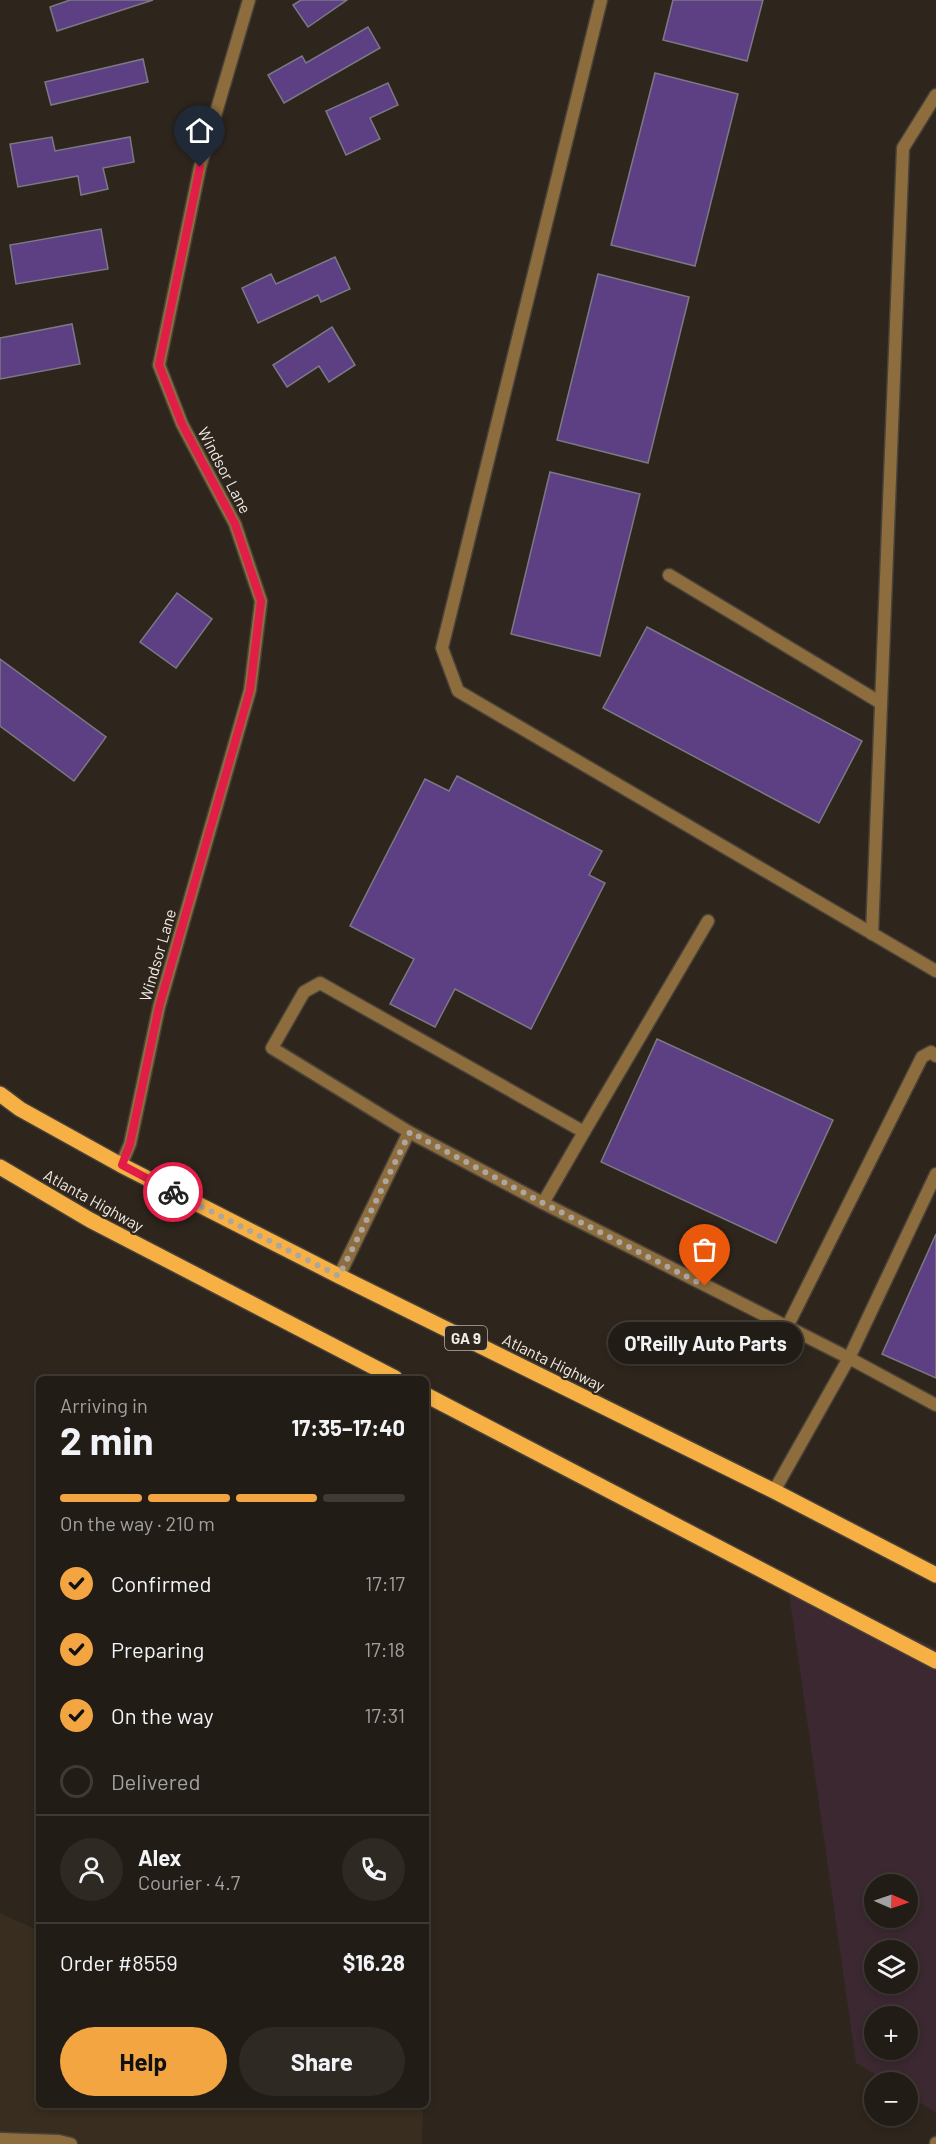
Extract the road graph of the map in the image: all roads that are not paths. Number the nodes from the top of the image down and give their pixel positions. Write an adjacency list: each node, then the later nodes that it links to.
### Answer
1 (249, 0): 13 (street, Windsor Lane)
2 (601, 0): 7 (street)
3 (936, 95): 5 (street)
4 (669, 575): 5 (street)
5 (881, 703): 7 (street)
6 (708, 921): 12 (street)
7 (872, 934): 8 (street)
8 (936, 971)
9 (936, 1056): 18 (street)
10 (0, 1094): 13 (main road, Atlanta Highway / GA 9)
11 (410, 1132): 12 (street); 16 (street); 17 (street)
12 (584, 1132): 16 (street)
13 (122, 1165): 17 (main road, Atlanta Highway / GA 9)
14 (0, 1167): 20 (main road, Atlanta Highway)
15 (936, 1174): 19 (street)
16 (543, 1203): 18 (street)
17 (339, 1276): 23 (main road, Atlanta Highway / GA 9)
18 (787, 1327): 19 (street)
19 (849, 1358): 22 (street); 23 (street)
20 (391, 1376)
21 (429, 1397): 25 (main road)
22 (936, 1405)
23 (774, 1491): 24 (main road, Atlanta Highway / GA 9)
24 (936, 1575)
25 (936, 1661)
26 (0, 2139): 27 (street)
27 (71, 2144)

